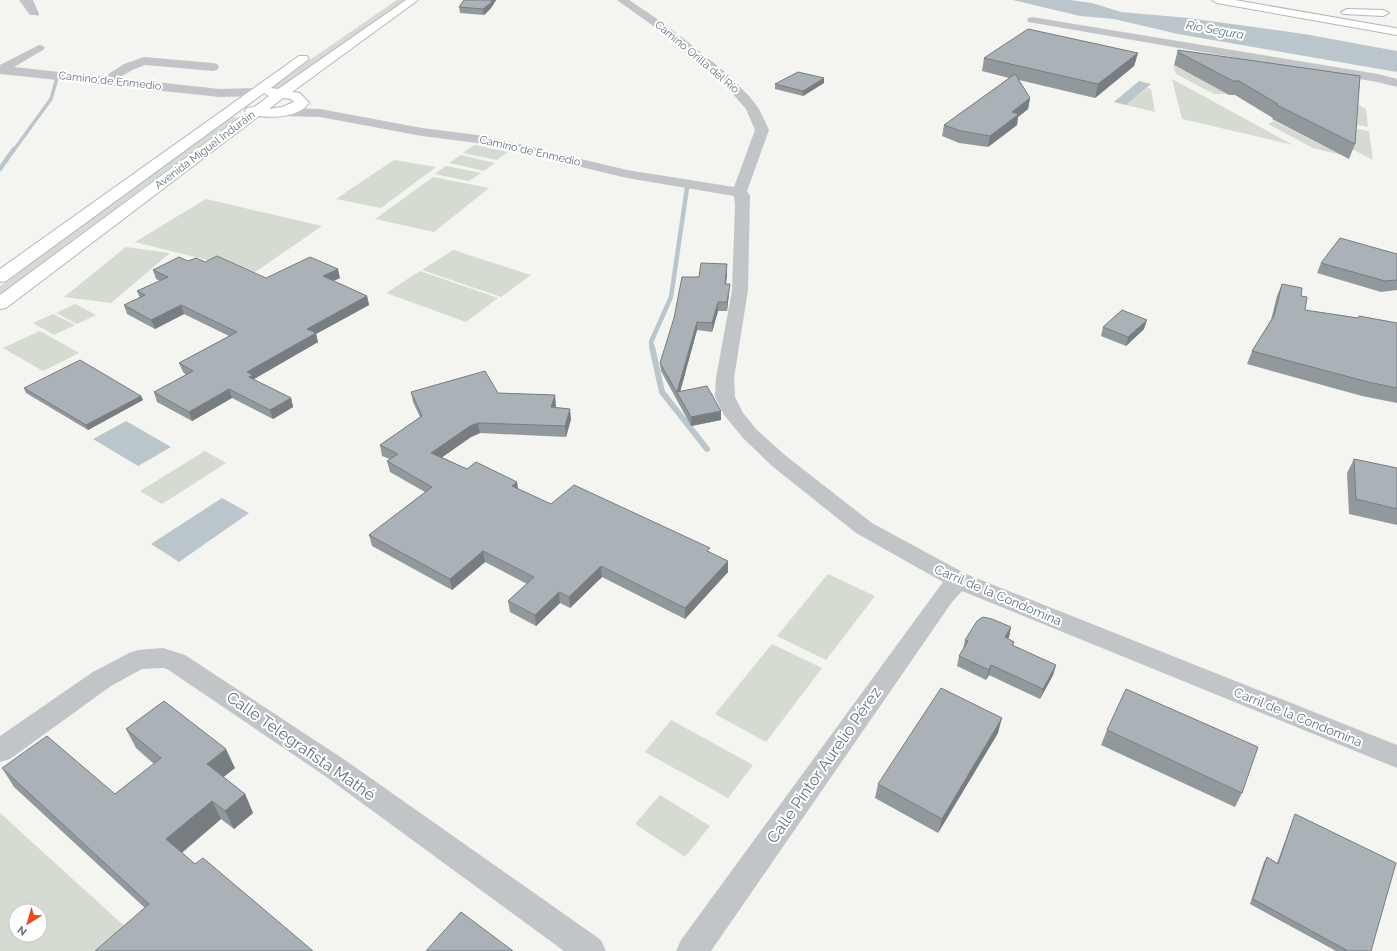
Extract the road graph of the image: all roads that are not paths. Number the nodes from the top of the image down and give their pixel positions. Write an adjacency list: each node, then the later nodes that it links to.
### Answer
1 (24, 0): 6 (street)
2 (413, 0): 17 (main road, Avenida Miguel Induráin)
3 (622, 0): 23 (street, Camino Orilla del Río)
4 (1217, 0): 8 (main road)
5 (1254, 0): 8 (main road)
6 (34, 13)
7 (1032, 20): 14 (street)
8 (1396, 33)
9 (39, 48): 12 (street)
10 (315, 51): 15 (main road, Avenida Miguel Induráin)
11 (214, 67): 13 (street)
12 (0, 69): 13 (street, Camino de Enmedio)
13 (106, 81): 16 (street, Camino de Enmedio)
14 (1397, 83)
15 (256, 92): 16 (street, Camino de Enmedio); 17 (main road); 19 (main road, Avenida Miguel Induráin)
16 (220, 93): 19 (street)
17 (282, 93): 18 (main road); 20 (main road, Avenida Miguel Induráin)
18 (302, 103): 21 (main road); 22 (street)
19 (236, 106): 20 (main road); 24 (main road, Avenida Miguel Induráin)
20 (256, 112): 21 (main road); 25 (main road, Avenida Miguel Induráin)
21 (284, 112): 22 (street)
22 (320, 113): 23 (street, Camino de Enmedio)
23 (740, 192): 26 (street, Carril de la Condomina)
24 (0, 277)
25 (0, 304)
26 (958, 580): 28 (street, Carril de la Condomina); 30 (street, Calle Pintor Aurelio Pérez)
27 (0, 752): 29 (street, Calle Telegrafista Mathé)
28 (1397, 757)
29 (590, 951)
30 (692, 951)

